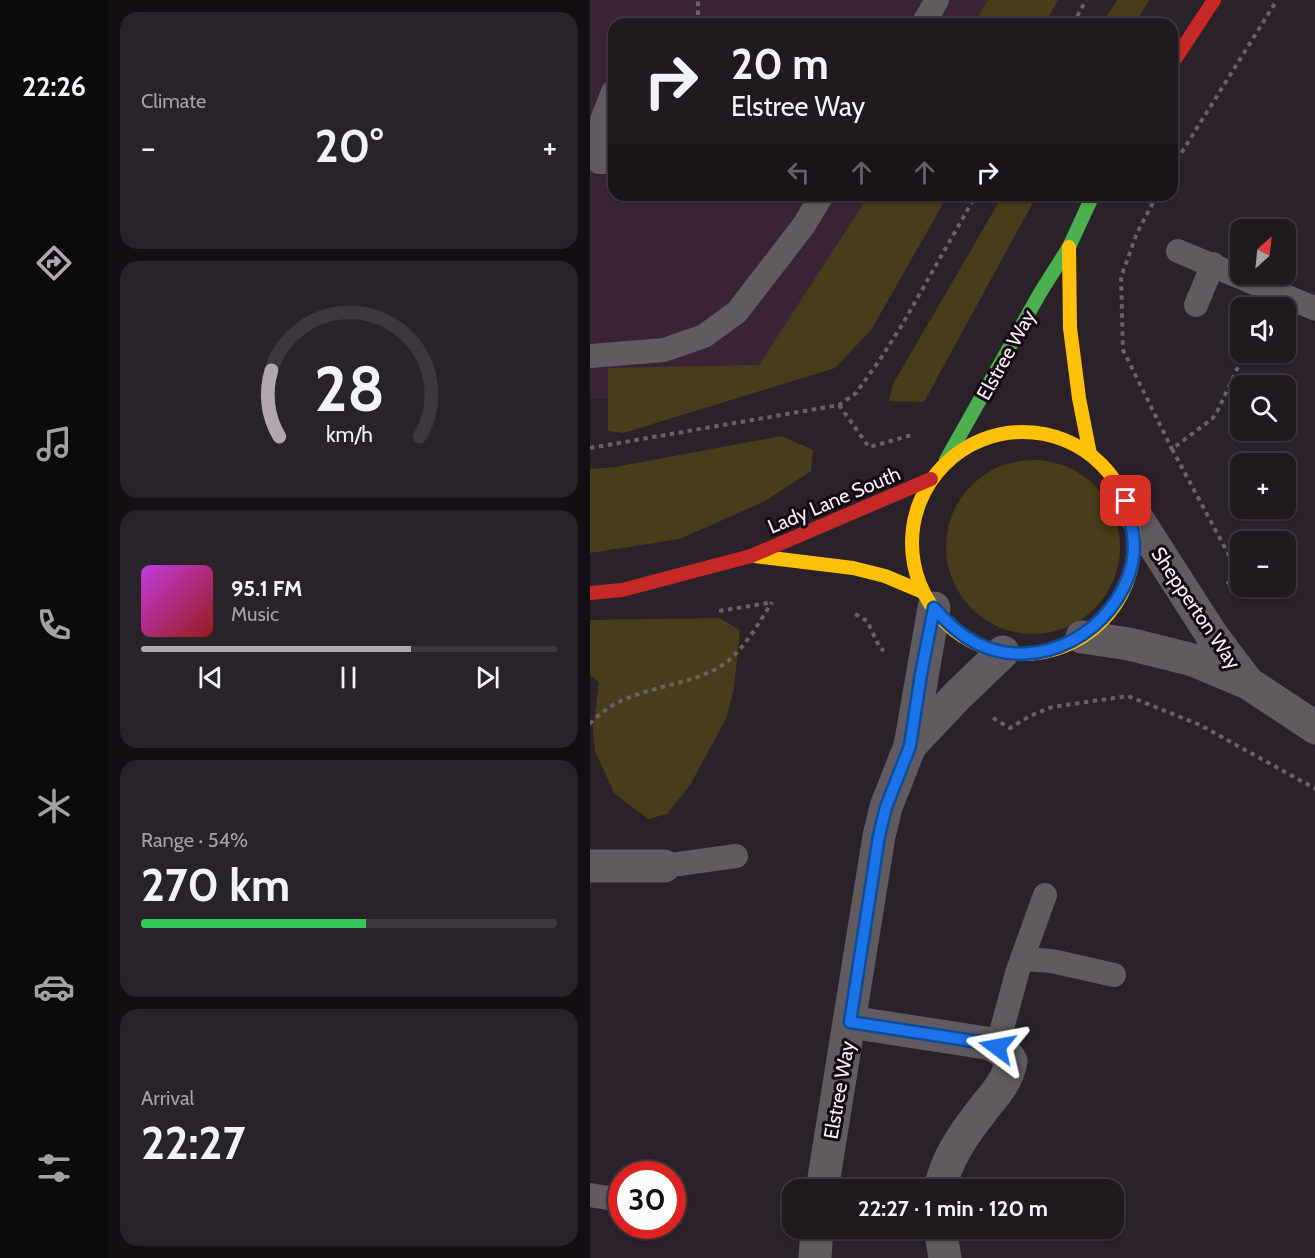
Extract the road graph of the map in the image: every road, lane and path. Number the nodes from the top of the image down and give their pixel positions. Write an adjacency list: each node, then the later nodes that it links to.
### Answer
1 (698, 0): 6 (path)
2 (937, 0): 7 (lane)
3 (1086, 0): 8 (path)
4 (1214, 0): 9 (main road)
5 (1277, 0): 11 (path)
6 (698, 18)
7 (926, 18)
8 (1076, 18)
9 (1178, 55)
10 (608, 105): 12 (lane)
11 (1178, 158)
12 (608, 162)
13 (818, 201): 22 (lane)
14 (973, 201): 24 (path)
15 (1089, 201): 17 (main road, Elstree Way)
16 (1154, 201): 25 (path)
17 (1069, 247): 26 (main road, Elstree Way); 27 (main road, Elstree Way)
18 (1178, 251): 19 (lane)
19 (1213, 264): 20 (lane); 21 (lane)
20 (1196, 305)
21 (1316, 309)
22 (590, 356)
23 (1240, 363): 25 (path)
24 (590, 448)
25 (1172, 449): 36 (path)
26 (1090, 454): 27 (main road); 29 (main road)
27 (943, 465): 28 (main road)
28 (931, 479): 30 (main road, Lady Lane South); 32 (main road)
29 (1126, 501): 36 (street, Shepperton Way); 38 (main road)
30 (751, 556): 31 (main road, Lady Lane South); 32 (main road, Lady Lane South)
31 (590, 593)
32 (928, 600): 39 (main road); 40 (street, Elstree Way)
33 (772, 602): 34 (path); 37 (path); 43 (path)
34 (783, 603)
35 (848, 609): 40 (path)
36 (1196, 610): 41 (street, Shepperton Way)
37 (714, 612)
38 (1082, 637): 39 (main road); 41 (street, Shepperton Way)
39 (1003, 652): 42 (street, Elstree Way)
40 (921, 674): 45 (street, Elstree Way)
41 (1248, 683): 44 (street, Shepperton Way)
42 (957, 696): 45 (street, Elstree Way); 46 (path)
43 (590, 723)
44 (1316, 728)
45 (910, 746): 53 (street, Elstree Way)
46 (1316, 789)
47 (736, 856): 49 (lane)
48 (590, 866): 49 (street)
49 (664, 866)
50 (1045, 896): 51 (lane)
51 (1022, 959): 52 (lane); 54 (lane)
52 (1114, 975)
53 (850, 1022): 54 (street); 55 (street, Elstree Way)
54 (997, 1047): 56 (street)
55 (824, 1179)
56 (942, 1179)
57 (590, 1195): 58 (lane)
58 (608, 1198)
59 (816, 1239): 61 (street)
60 (942, 1239): 62 (street)
61 (815, 1258)
62 (945, 1258)

